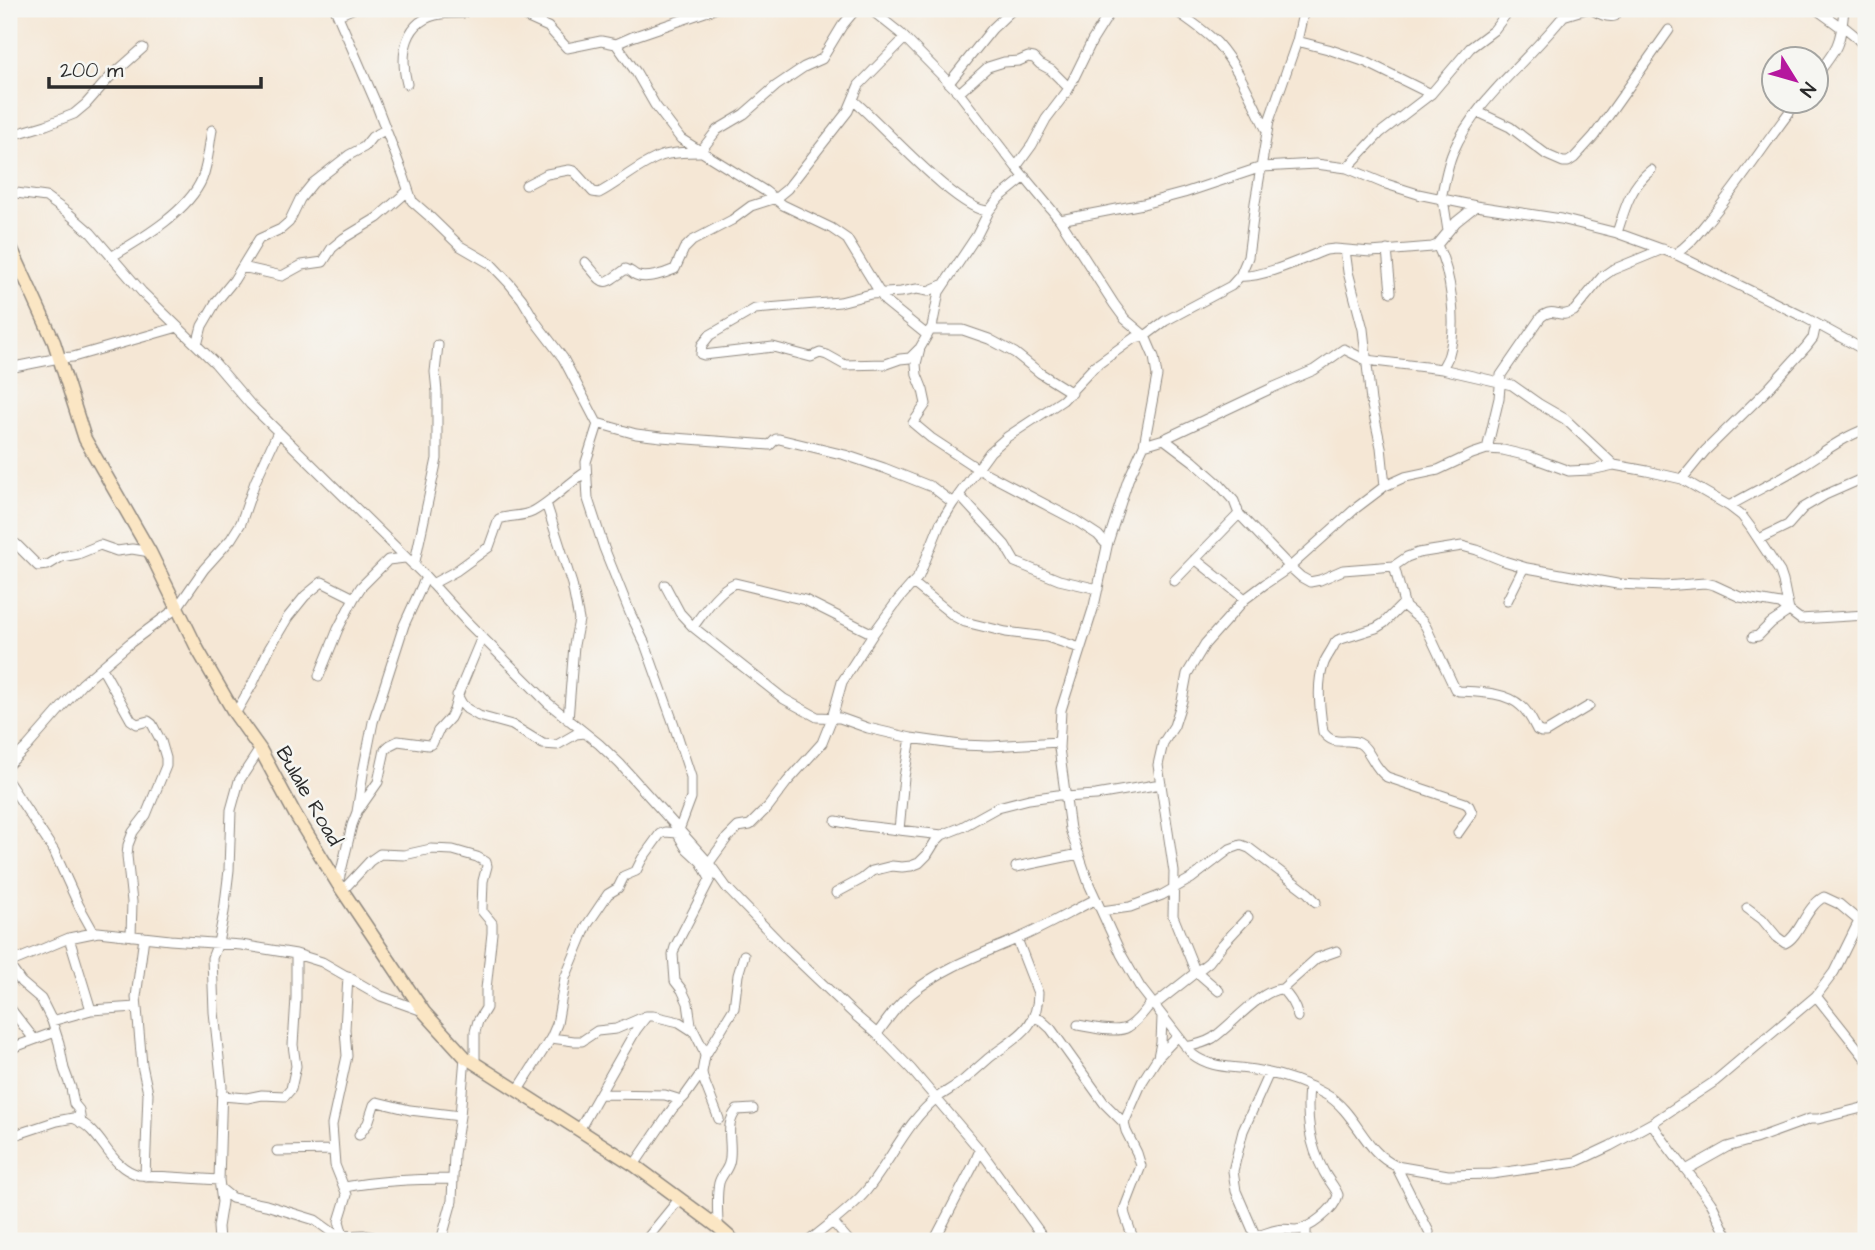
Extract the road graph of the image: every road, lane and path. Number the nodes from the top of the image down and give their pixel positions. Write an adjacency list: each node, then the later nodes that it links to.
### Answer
1 (352, 9): 16 (street)
2 (468, 9): 27 (street)
3 (518, 9): 22 (street)
4 (714, 9): 22 (street)
5 (856, 9): 38 (street)
6 (870, 9): 20 (street)
7 (1013, 9): 26 (street)
8 (1112, 9): 28 (street)
9 (1173, 9): 36 (street)
10 (1304, 9): 21 (street)
11 (1510, 9): 30 (street)
12 (1589, 9): 13 (street); 17 (street)
13 (1619, 9)
14 (1816, 9): 18 (street)
15 (1844, 9): 18 (street)
16 (337, 12): 35 (street)
17 (1566, 12): 32 (street)
18 (1842, 27): 24 (street); 25 (street)
19 (1669, 30): 32 (street)
20 (905, 38): 26 (street); 31 (street)
21 (1297, 41): 30 (street); 36 (street)
22 (616, 44): 38 (street)
23 (143, 48): 37 (street)
24 (1866, 48)
25 (1829, 60)
26 (949, 83): 29 (street)
27 (407, 84)
28 (1069, 88): 29 (street); 39 (street)
29 (959, 93): 39 (street)
30 (1431, 94): 41 (street)
31 (854, 101): 47 (street); 50 (street)
32 (1478, 112): 48 (street)
33 (1786, 116): 59 (street)
34 (212, 130): 60 (street)
35 (385, 130): 45 (street); 62 (street)
36 (1267, 131): 40 (street)
37 (9, 136)
38 (700, 152): 44 (street); 47 (street)
39 (1016, 167): 43 (street)
40 (1262, 167): 41 (street); 51 (street); 63 (street)
41 (1347, 168): 48 (street)
42 (1651, 170): 53 (street)
43 (1025, 177): 50 (street); 51 (street)
44 (526, 185)
45 (408, 191): 62 (street); 83 (street)
46 (9, 192): 60 (street)
47 (776, 198): 61 (street); 66 (street)
48 (1442, 199): 49 (street); 52 (street)
49 (1476, 206): 52 (street); 53 (street)
50 (989, 211): 64 (street)
51 (1060, 220): 70 (street)
52 (1448, 231): 55 (street)
53 (1617, 233): 56 (street)
54 (9, 243): 77 (street, Bulale Road)
55 (1437, 245): 58 (street); 80 (street)
56 (1662, 249): 59 (street); 81 (street)
57 (1345, 250): 58 (street); 63 (street); 71 (street)
58 (1387, 250): 65 (street)
59 (1675, 254): 67 (street)
60 (111, 257): 68 (street)
61 (585, 262)
62 (242, 267): 72 (street)
63 (1240, 276): 70 (street)
64 (943, 284): 66 (street); 69 (street)
65 (1391, 292)
66 (881, 293): 69 (street); 74 (street)
67 (1816, 324): 76 (street); 93 (street)
68 (178, 327): 72 (street); 77 (street)
69 (929, 332): 74 (street); 82 (street)
70 (1145, 336): 82 (street); 87 (street)
71 (1364, 338): 75 (street); 78 (street)
72 (197, 345): 85 (street)
73 (438, 345): 105 (street)
74 (920, 348): 90 (street)
75 (1344, 349): 78 (street); 86 (street)
76 (1866, 351)
77 (59, 358): 79 (street); 102 (street, Bulale Road)
78 (1366, 360): 80 (street); 94 (street)
79 (9, 368)
80 (1442, 369): 81 (street)
81 (1500, 382): 88 (street); 89 (street)
82 (1072, 393): 90 (street)
83 (598, 424): 91 (street); 95 (street)
84 (1866, 429): 97 (street)
85 (278, 432): 103 (street); 118 (street)
86 (1164, 439): 87 (street); 98 (street)
87 (1144, 445): 101 (street)
88 (1488, 449): 89 (street); 94 (street)
89 (1614, 465): 93 (street)
90 (978, 469): 95 (street); 101 (street)
91 (586, 472): 96 (street); 144 (street)
92 (1866, 477): 99 (street)
93 (1682, 479): 97 (street)
94 (1385, 486): 107 (street)
95 (956, 499): 111 (street); 113 (street)
96 (546, 503): 109 (street); 132 (street)
97 (1729, 506): 99 (street)
98 (1239, 514): 104 (street); 107 (street)
99 (1759, 539): 119 (street)
100 (10, 541): 102 (street)
101 (1107, 545): 113 (street)
102 (150, 552): 118 (street, Bulale Road)
103 (405, 558): 105 (street); 114 (street)
104 (1195, 559): 110 (street); 115 (street)
105 (414, 566): 109 (street)
106 (1394, 566): 107 (street); 108 (street); 117 (street)
107 (1290, 567): 115 (street)
108 (1524, 567): 116 (street); 119 (street)
109 (429, 581): 123 (street); 141 (street)
110 (1174, 581)
111 (913, 583): 122 (street); 125 (street)
112 (665, 585): 121 (street)
113 (1098, 589): 125 (street)
114 (354, 598): 127 (street); 130 (street)
115 (1245, 599): 139 (street)
116 (1507, 601)
117 (1404, 603): 129 (street); 145 (street)
118 (177, 608): 126 (street); 130 (street, Bulale Road)
119 (1789, 611): 120 (street); 124 (street)
120 (1866, 615)
121 (693, 627): 122 (street); 131 (street)
122 (873, 634): 131 (street)
123 (482, 637): 128 (street); 132 (street)
124 (1753, 637)
125 (1080, 648): 135 (street)
126 (102, 667): 137 (street); 160 (street)
127 (319, 676)
128 (457, 695): 133 (street); 141 (street)
129 (1589, 706)
130 (235, 714): 136 (street, Bulale Road)
131 (832, 718): 134 (street); 148 (street)
132 (568, 720): 133 (street)
133 (585, 733): 144 (street)
134 (911, 738): 135 (street); 143 (street)
135 (1059, 742): 140 (street)
136 (260, 749): 150 (street, Bulale Road); 164 (street)
137 (9, 764)
138 (9, 783): 159 (street)
139 (1161, 784): 140 (street); 151 (street)
140 (1065, 795): 146 (street); 147 (street)
141 (357, 812): 150 (street)
142 (836, 821): 143 (street)
143 (899, 830): 146 (street)
144 (679, 832): 185 (street); 187 (street); 189 (street)
145 (1458, 833)
146 (942, 835): 152 (street)
147 (1079, 854): 149 (street); 153 (street)
148 (711, 860)
149 (1016, 867)
150 (340, 887): 178 (street, Bulale Road); 196 (street)
151 (1173, 889): 154 (street); 156 (street); 169 (street)
152 (836, 893)
153 (1096, 899): 156 (street); 163 (street)
154 (1316, 902)
155 (1747, 908): 157 (street)
156 (1102, 911): 174 (street)
157 (1864, 913): 173 (street)
158 (1248, 917): 169 (street)
159 (94, 933): 160 (street); 162 (street)
160 (131, 936): 161 (street)
161 (144, 937): 164 (street); 176 (street)
162 (69, 938): 168 (street); 177 (street)
163 (1017, 939): 180 (street); 187 (street)
164 (218, 943): 166 (street); 202 (street)
165 (1337, 951): 171 (street)
166 (296, 954): 170 (street); 202 (street)
167 (744, 954): 193 (street)
168 (9, 964): 183 (street)
169 (1196, 972): 172 (street); 174 (street)
170 (348, 976): 178 (street); 215 (street)
171 (1282, 989): 182 (street); 191 (street)
172 (1219, 991)
173 (1816, 996): 195 (street); 211 (street)
174 (1152, 1005): 181 (street); 184 (street)
175 (9, 1007): 190 (street)
176 (136, 1007): 177 (street); 221 (street)
177 (91, 1010): 183 (street)
178 (424, 1012): 196 (street, Bulale Road)
179 (646, 1016): 185 (street); 189 (street); 201 (street)
180 (1034, 1017): 203 (street); 210 (street)
181 (1162, 1017): 188 (street); 194 (street)
182 (1298, 1017)
183 (52, 1021): 186 (street)
184 (1078, 1025)
185 (694, 1031): 193 (street)
186 (55, 1032): 190 (street); 209 (street)
187 (877, 1034): 203 (street)
188 (1178, 1037): 191 (street); 194 (street)
189 (551, 1038): 200 (street)
190 (34, 1039): 192 (street)
191 (1186, 1047): 198 (street)
192 (9, 1049)
193 (705, 1056): 197 (street)
194 (1157, 1057): 210 (street)
195 (1866, 1059)
196 (470, 1061): 200 (street, Bulale Road); 207 (street)
197 (702, 1072): 204 (street); 208 (street)
198 (1269, 1073): 199 (street); 228 (street)
199 (1309, 1087): 219 (street); 228 (street)
200 (518, 1090): 212 (street, Bulale Road)
201 (601, 1094): 204 (street); 212 (street)
202 (222, 1096): 223 (street)
203 (936, 1099): 216 (street); 226 (street)
204 (681, 1100): 218 (street)
205 (1866, 1107): 220 (street)
206 (753, 1109): 227 (street)
207 (460, 1116): 213 (street); 222 (street)
208 (719, 1119)
209 (81, 1123): 214 (street); 221 (street)
210 (1124, 1123): 241 (street)
211 (1652, 1123): 219 (street); 220 (street)
212 (579, 1130): 218 (street, Bulale Road)
213 (359, 1135)
214 (9, 1137)
215 (333, 1150): 217 (street); 224 (street)
216 (980, 1150): 239 (street); 240 (street)
217 (277, 1151)
218 (634, 1165): 225 (street, Bulale Road)
219 (1396, 1166): 229 (street)
220 (1686, 1170): 243 (street)
221 (145, 1176): 223 (street)
222 (453, 1179): 224 (street); 234 (street)
223 (220, 1185): 231 (street); 232 (street)
224 (345, 1187): 230 (street)
225 (680, 1198): 227 (street, Bulale Road); 235 (street)
226 (832, 1221): 237 (street); 238 (street)
227 (718, 1227): 236 (street, Bulale Road)
228 (1306, 1227): 242 (street)
229 (1429, 1232)
230 (344, 1236): 231 (street); 233 (street)
231 (333, 1237)
232 (219, 1241)
233 (391, 1241)
234 (441, 1241)
235 (645, 1241)
236 (734, 1241)
237 (809, 1241)
238 (849, 1241)
239 (934, 1241)
240 (1046, 1241)
241 (1134, 1241)
242 (1306, 1241)
243 (1732, 1241)

